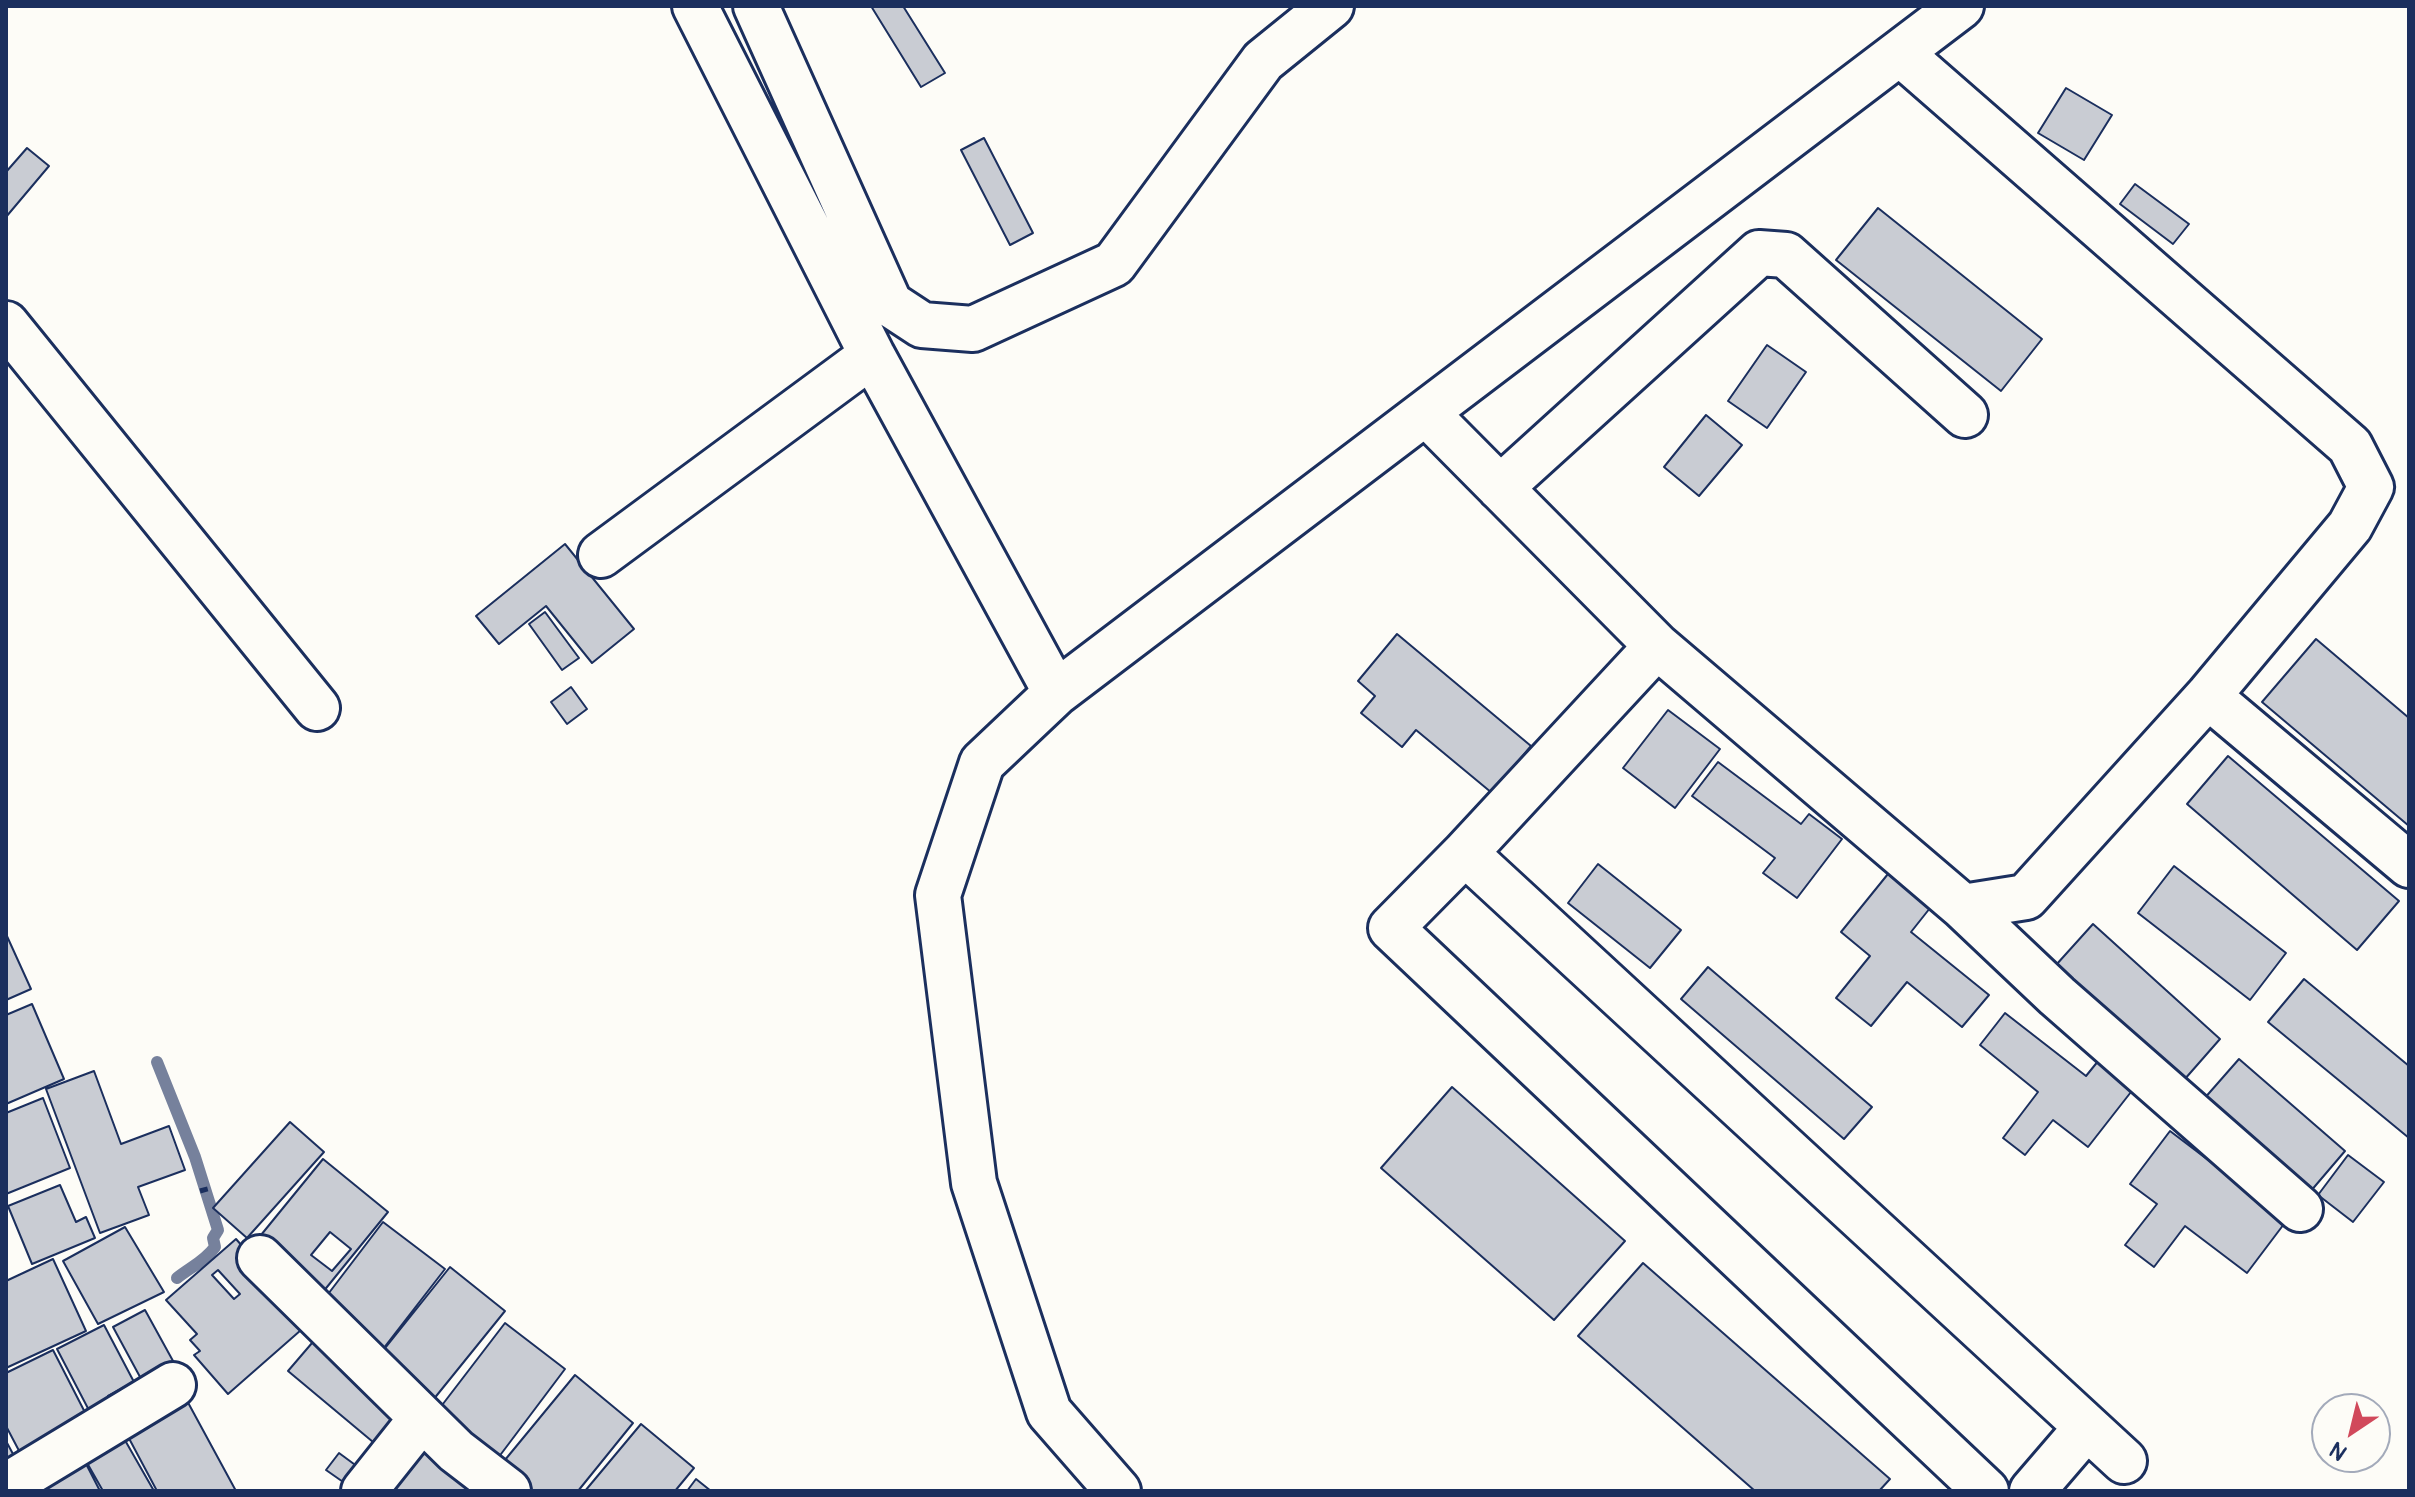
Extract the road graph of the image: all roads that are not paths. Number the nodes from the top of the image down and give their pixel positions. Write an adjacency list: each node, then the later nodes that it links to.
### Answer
1 (695, 6): 7 (street)
2 (756, 6): 3 (street)
3 (1331, 6)
4 (1961, 6): 5 (street)
5 (1900, 53): 8 (street); 14 (street)
6 (6, 324): 15 (street)
7 (872, 355): 11 (street); 13 (street)
8 (1426, 413): 10 (street); 13 (street)
9 (1965, 415): 10 (street)
10 (1500, 488): 12 (street)
11 (601, 555)
12 (1657, 646): 16 (street); 18 (street)
13 (1056, 693): 28 (street)
14 (2208, 696): 17 (street); 18 (street)
15 (317, 708)
16 (1465, 853): 23 (street); 29 (street)
17 (2409, 865)
18 (1963, 907): 19 (street)
19 (2300, 1209)
20 (260, 1258): 22 (street)
21 (173, 1385): 25 (street)
22 (422, 1418): 26 (street); 27 (street)
23 (2087, 1427): 24 (street); 30 (street)
24 (2124, 1461)
25 (6, 1486)
26 (364, 1491)
27 (508, 1491)
28 (1118, 1491)
29 (1986, 1491)
30 (2032, 1491)

